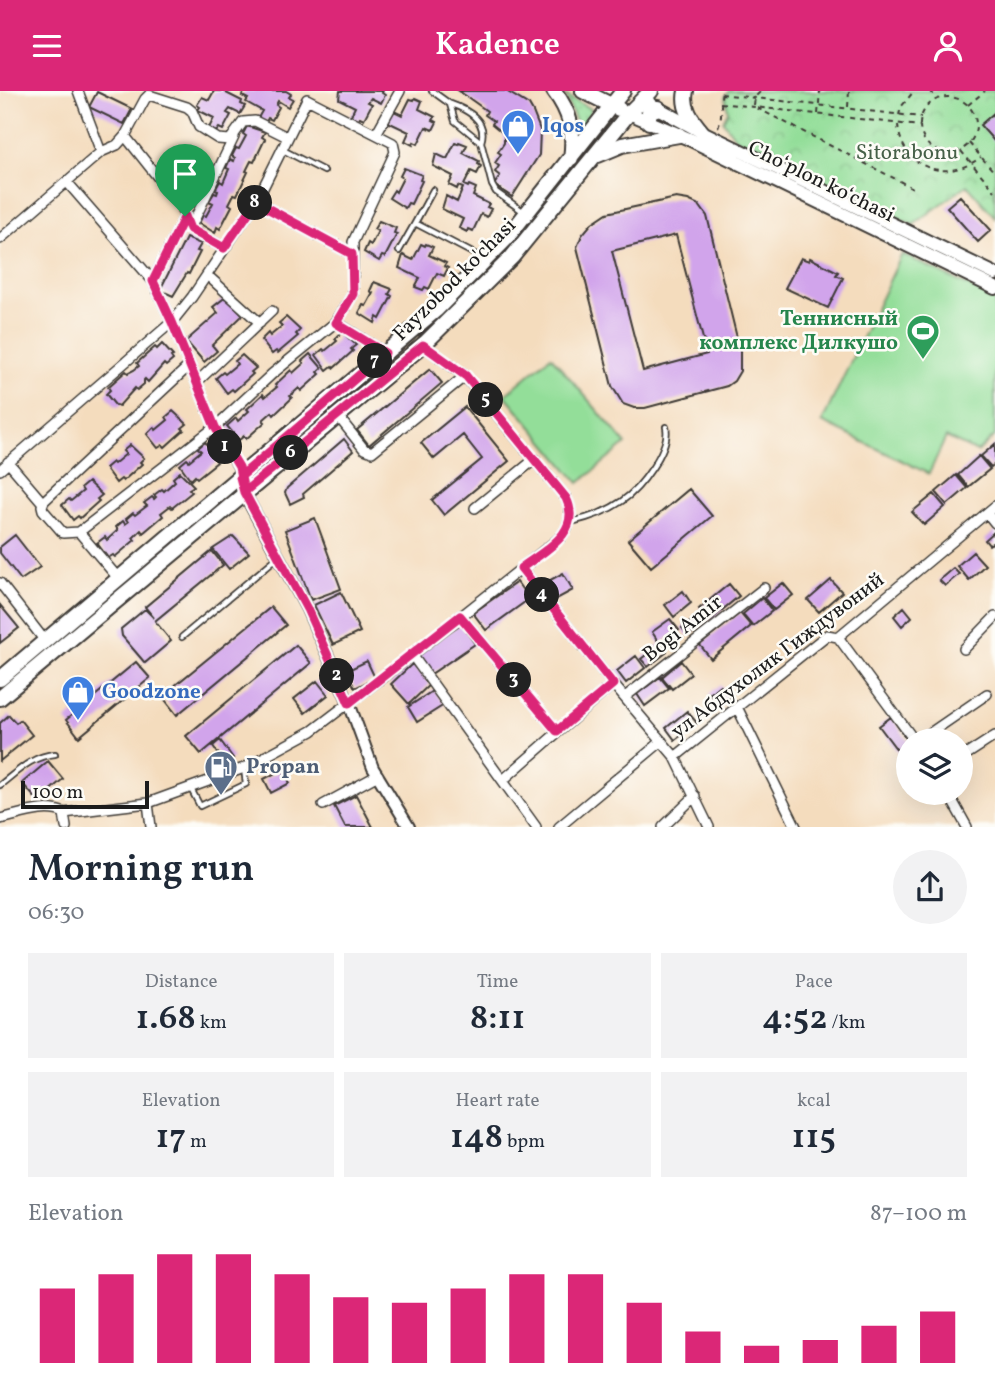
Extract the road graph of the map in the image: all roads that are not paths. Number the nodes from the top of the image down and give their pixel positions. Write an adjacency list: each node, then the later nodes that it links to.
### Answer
1 (78, 91): 25 (street)
2 (400, 91): 18 (street)
3 (432, 91): 11 (lane)
4 (448, 91): 11 (lane)
5 (554, 91): 27 (main road)
6 (624, 91): 10 (main road); 13 (main road, Fayzobod ko'chasi)
7 (686, 91): 17 (main road)
8 (592, 93): 13 (main road)
9 (308, 95): 18 (street); 22 (street)
10 (646, 95): 14 (main road, Choʻplon koʻchasi); 15 (main road, Fayzobod ko'chasi)
11 (444, 99): 12 (lane)
12 (450, 104): 23 (lane); 23 (lane)
13 (612, 105): 15 (main road); 27 (main road, Fayzobod ko'chasi)
14 (658, 109): 16 (main road); 17 (main road, Choʻplon koʻchasi)
15 (629, 113): 16 (main road, Choʻplon koʻchasi); 26 (main road, Fayzobod ko'chasi)
16 (649, 122): 19 (main road, Choʻplon koʻchasi)
17 (709, 131): 41 (main road, Choʻplon koʻchasi)
18 (376, 134): 39 (street)
19 (679, 135): 26 (main road); 44 (main road, Choʻplon koʻchasi)
20 (125, 136): 21 (street); 25 (street); 33 (street)
21 (235, 136): 22 (street); 35 (street)
22 (287, 137): 24 (street)
23 (481, 142): 32 (lane)
24 (282, 150): 28 (lane); 31 (street)
25 (101, 152): 29 (street)
26 (596, 155): 49 (main road, Fayzobod ko'chasi)
27 (571, 159): 32 (main road, Fayzobod ko'chasi)
28 (324, 171)
29 (67, 182): 36 (street); 43 (street)
30 (433, 190): 34 (lane)
31 (256, 202): 37 (street); 39 (street)
32 (527, 214): 40 (main road, Fayzobod ko'chasi)
33 (185, 216): 35 (street); 43 (street)
34 (415, 223): 38 (lane); 40 (lane)
35 (190, 229): 37 (street)
36 (0, 239)
37 (224, 248): 42 (street)
38 (399, 251)
39 (352, 254): 48 (street)
40 (486, 260): 50 (main road, Fayzobod ko'chasi)
41 (995, 274)
42 (207, 275): 46 (street); 47 (street)
43 (153, 281): 46 (street)
44 (995, 288)
45 (272, 311): 47 (street)
46 (172, 322): 51 (street); 58 (street)
47 (260, 323): 53 (street)
48 (336, 323): 50 (street); 55 (street)
49 (423, 345): 52 (street); 54 (main road, Fayzobod ko'chasi)
50 (385, 353): 60 (main road, Fayzobod ko'chasi)
51 (190, 365): 53 (street); 62 (street)
52 (466, 376): 54 (street); 57 (street)
53 (197, 382): 55 (street)
54 (337, 415): 61 (main road, Fayzobod ko'chasi)
55 (215, 427): 60 (street); 68 (street)
56 (666, 427): 66 (lane)
57 (535, 459): 64 (street); 66 (street)
58 (8, 462): 59 (street); 62 (street)
59 (0, 470)
60 (240, 477): 61 (street); 71 (main road)
61 (244, 492): 69 (street); 85 (main road, Fayzobod ko'chasi)
62 (43, 503): 68 (street)
63 (995, 506): 65 (street, ул Абдухолик Гиждувоний)
64 (475, 508)
65 (987, 513): 67 (street); 77 (street, ул Абдухолик Гиждувоний)
66 (570, 522): 70 (street)
67 (995, 523)
68 (79, 532): 71 (street)
69 (280, 556): 76 (lane); 86 (street)
70 (521, 568): 74 (street); 82 (street)
71 (118, 578): 78 (main road)
72 (0, 583): 78 (street)
73 (764, 588): 84 (street)
74 (460, 616): 80 (street); 90 (street)
75 (995, 617): 79 (street)
76 (182, 637)
77 (838, 637): 87 (street, ул Абдухолик Гиждувоний); 88 (street)
78 (45, 641): 81 (main road)
79 (964, 649)
80 (412, 655): 86 (street); 98 (street)
81 (0, 679)
82 (613, 684): 84 (street); 90 (street)
83 (987, 694): 89 (street)
84 (625, 697): 92 (street)
85 (0, 698)
86 (349, 703): 96 (street); 97 (street)
87 (737, 708): 95 (street, ул Абдухолик Гиждувоний); 114 (street)
88 (905, 728)
89 (937, 728)
90 (557, 731): 98 (street)
91 (995, 736): 93 (street)
92 (662, 741): 95 (street); 111 (street)
93 (973, 750)
94 (55, 754): 99 (lane)
95 (675, 757): 101 (street, ул Абдухолик Гиждувоний)
96 (244, 768): 100 (street); 100 (lane)
97 (377, 775): 103 (street); 109 (street)
98 (503, 780): 110 (street)
99 (0, 785)
100 (190, 789): 102 (street)
101 (695, 796): 112 (street); 113 (street, ул Абдухолик Гиждувоний)
102 (148, 803): 105 (street); 108 (street)
103 (323, 805)
104 (955, 805): 115 (street)
105 (64, 813): 106 (street); 107 (street)
106 (0, 819)
107 (66, 827)
108 (151, 827)
109 (409, 827)
110 (536, 827)
111 (559, 827)
112 (663, 827)
113 (709, 827)
114 (796, 827)
115 (967, 827)

